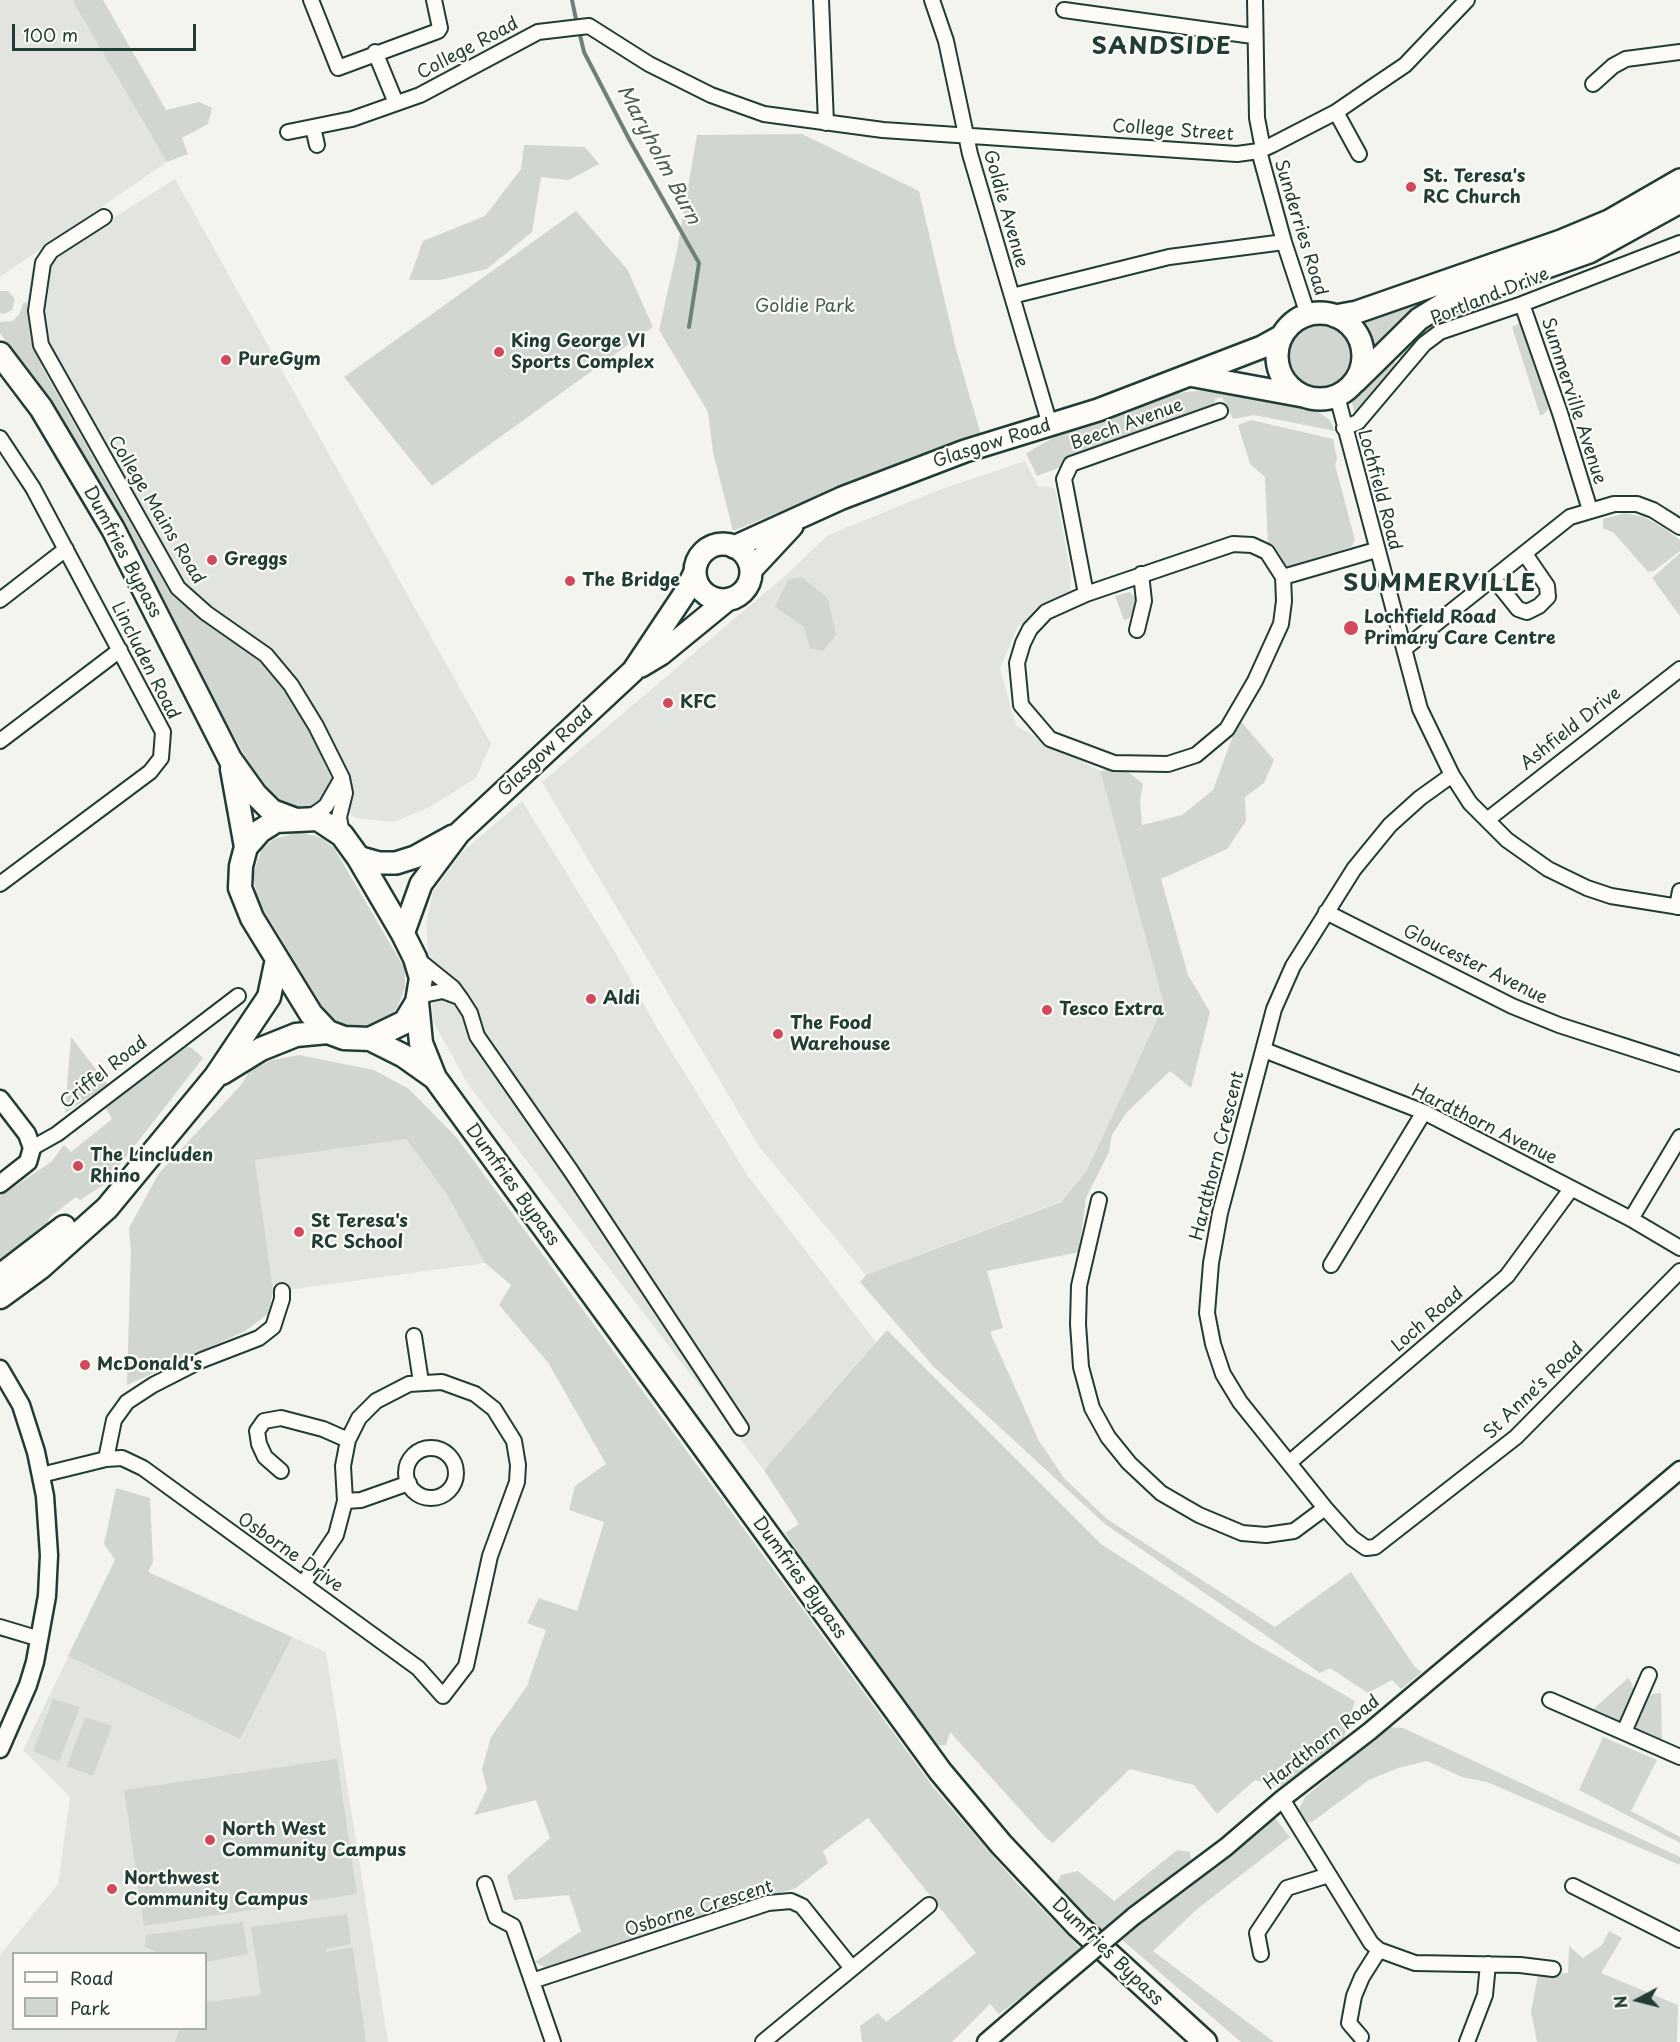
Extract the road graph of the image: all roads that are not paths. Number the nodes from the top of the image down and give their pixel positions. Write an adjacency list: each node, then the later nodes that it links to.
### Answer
1 (311, 0): 9 (street)
2 (434, 0): 9 (street)
3 (820, 0): 14 (street)
4 (932, 0): 17 (street, Goldie Avenue)
5 (1255, 0): 8 (street, Sunderries Road)
6 (1467, 0): 13 (street, College Street)
7 (1064, 10): 8 (street)
8 (1253, 36): 19 (street, Sunderries Road)
9 (375, 52): 12 (street)
10 (1680, 52): 11 (street)
11 (1593, 84)
12 (396, 103): 14 (street, College Road); 15 (street, College Road)
13 (1336, 111): 19 (street, College Street); 20 (street)
14 (826, 123): 17 (street, College Street)
15 (314, 127): 16 (street, College Road); 18 (street)
16 (288, 132)
17 (967, 135): 19 (street, College Street); 26 (street, Goldie Avenue)
18 (317, 145)
19 (1261, 150): 24 (street, Sunderries Road)
20 (1359, 154)
21 (1680, 180): 29 (main road)
22 (1680, 202): 33 (main road)
23 (104, 217): 63 (street, College Mains Road)
24 (1284, 242): 26 (street); 28 (street, Sunderries Road)
25 (1680, 243): 27 (street, Portland Drive)
26 (1011, 296): 37 (street, Goldie Avenue)
27 (1522, 304): 38 (street, Portland Drive); 40 (street, Summerville Avenue)
28 (1308, 315): 29 (main road); 30 (main road)
29 (1335, 316): 33 (main road)
30 (1282, 336): 32 (main road, Glasgow Road); 34 (main road)
31 (0, 354): 61 (highway, Dumfries Bypass)
32 (1188, 375): 34 (main road); 37 (main road, Glasgow Road)
33 (1355, 382): 35 (main road)
34 (1303, 396): 35 (main road)
35 (1337, 396): 38 (street, Lochfield Road)
36 (1220, 411): 52 (street, Beech Avenue)
37 (1050, 425): 41 (main road, Glasgow Road)
38 (1344, 429): 45 (street, Lochfield Road)
39 (0, 438): 44 (street, Lincluden Road)
40 (1590, 510): 42 (street); 46 (street)
41 (798, 519): 43 (main road, Glasgow Road); 47 (main road, Glasgow Road)
42 (1680, 527)
43 (734, 547): 47 (main road); 48 (main road)
44 (66, 549): 53 (street); 57 (street, Lincluden Road)
45 (1376, 550): 50 (street); 56 (street, Lochfield Road)
46 (1525, 554): 51 (street); 51 (street)
47 (751, 570): 54 (main road)
48 (695, 572): 54 (main road); 59 (main road, Glasgow Road)
49 (1141, 574): 50 (street); 52 (street); 55 (street)
50 (1283, 577): 52 (street)
51 (1494, 579): 56 (street)
52 (1086, 594)
53 (0, 600)
54 (727, 600): 59 (main road, Glasgow Road)
55 (1137, 630)
56 (1404, 649): 62 (street, Lochfield Road)
57 (120, 650): 60 (street); 70 (street, Lincluden Road)
58 (1680, 669): 65 (street, Ashfield Drive)
59 (633, 671): 66 (main road, Glasgow Road)
60 (0, 741)
61 (230, 759): 64 (highway, Dumfries Bypass); 68 (highway, Dumfries Bypass)
62 (1452, 775): 65 (street, Lochfield Road); 73 (street, Hardthorn Crescent)
63 (342, 778): 64 (street); 67 (street, College Mains Road)
64 (302, 820): 67 (highway, Dumfries Bypass); 68 (highway)
65 (1487, 820): 72 (street, Lochfield Road)
66 (459, 832): 69 (main road, Glasgow Road); 74 (main road, Glasgow Road)
67 (342, 835): 69 (highway, Dumfries Bypass)
68 (246, 847): 76 (highway)
69 (358, 857): 74 (highway, Dumfries Bypass)
70 (0, 884)
71 (1680, 891): 72 (street)
72 (1679, 907)
73 (1326, 912): 82 (street, Hardthorn Crescent); 83 (street, Gloucester Avenue)
74 (403, 934): 75 (highway, Dumfries Bypass)
75 (415, 958): 78 (highway, Dumfries Bypass); 79 (street)
76 (277, 959): 80 (highway); 84 (highway)
77 (238, 996): 89 (street, Criffel Road)
78 (418, 999): 79 (street); 81 (highway); 85 (highway, Dumfries Bypass)
79 (461, 999): 104 (street)
80 (328, 1032): 81 (highway); 84 (highway)
81 (370, 1039): 85 (highway, Dumfries Bypass)
82 (1264, 1050): 87 (street, Hardthorn Avenue); 107 (street, Hardthorn Crescent)
83 (1680, 1064)
84 (216, 1076): 90 (highway)
85 (435, 1078): 139 (highway, Dumfries Bypass)
86 (0, 1099): 89 (street)
87 (1424, 1112): 92 (street, Hardthorn Avenue); 96 (street)
88 (1680, 1137): 94 (street)
89 (32, 1148): 91 (street, Criffel Road)
90 (136, 1171): 98 (highway); 100 (highway)
91 (0, 1184)
92 (1571, 1189): 94 (street, Hardthorn Avenue); 107 (street, Loch Road)
93 (1099, 1200): 113 (street)
94 (1631, 1219): 95 (street, Hardthorn Avenue)
95 (1680, 1248)
96 (1331, 1265)
97 (1680, 1271): 114 (street, St Anne's Road)
98 (0, 1276)
99 (282, 1291): 106 (street)
100 (0, 1296)
101 (414, 1336): 103 (street)
102 (0, 1370): 110 (street)
103 (421, 1382): 105 (street); 115 (street, Osborne Drive)
104 (741, 1428)
105 (348, 1440): 109 (street); 112 (street)
106 (106, 1459): 110 (street, Osborne Drive); 115 (street, Osborne Drive)
107 (1290, 1462): 113 (street, Hardthorn Crescent)
108 (1680, 1470): 123 (street, Hardthorn Road)
109 (281, 1471)
110 (41, 1475): 117 (street)
111 (409, 1483): 112 (street)
112 (345, 1501): 115 (street)
113 (1325, 1508): 114 (street, Hardthorn Crescent)
114 (1375, 1547)
115 (303, 1584)
116 (0, 1627): 117 (street)
117 (40, 1639): 121 (street)
118 (1649, 1676): 120 (street)
119 (1550, 1700): 120 (street)
120 (1624, 1732): 122 (street)
121 (0, 1749)
122 (1680, 1757)
123 (1281, 1799): 124 (street); 138 (street, Hardthorn Road, bridge)
124 (1329, 1875): 129 (street); 130 (street)
125 (485, 1884): 134 (street)
126 (1573, 1886): 128 (street)
127 (929, 1905): 132 (street)
128 (1680, 1940)
129 (1379, 1950): 131 (street); 135 (street)
130 (1261, 1954)
131 (1488, 1964): 133 (street); 140 (street)
132 (851, 1967): 134 (street, Osborne Crescent); 137 (street)
133 (1553, 1968)
134 (532, 1981): 136 (street)
135 (1361, 2037)
136 (553, 2042)
137 (763, 2042)
138 (986, 2042)
139 (1204, 2042)
140 (1467, 2042)

